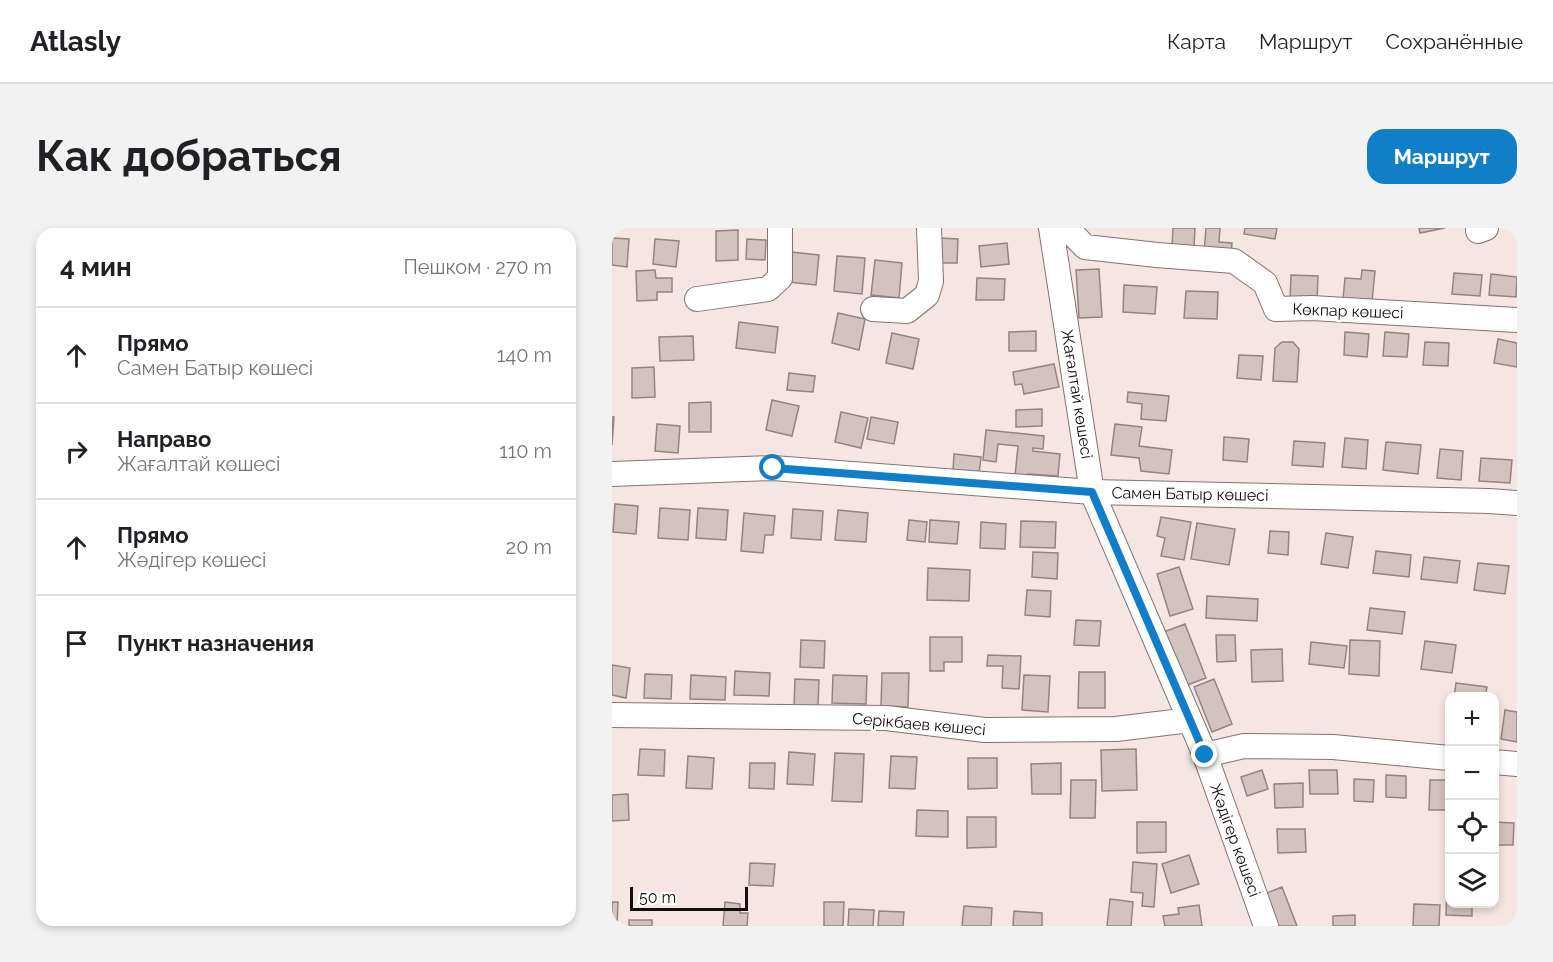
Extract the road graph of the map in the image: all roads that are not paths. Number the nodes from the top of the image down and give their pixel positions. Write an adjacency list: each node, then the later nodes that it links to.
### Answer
1 (780, 228): 5 (street)
2 (929, 228): 6 (street)
3 (1051, 228): 9 (street, Жағалтай көшесі)
4 (1067, 228): 7 (street, Көкпар көшесі)
5 (697, 299)
6 (873, 309)
7 (1517, 320)
8 (612, 474): 9 (street, Самен Батыр көшесі)
9 (1092, 492): 10 (street, Самен Батыр көшесі); 12 (street, Жағалтай көшесі)
10 (1517, 503)
11 (612, 715): 12 (street, Серікбаев көшесі)
12 (1190, 720): 13 (street, Жәдігер көшесі)
13 (1205, 755): 14 (street); 17 (street, Жәдігер көшесі)
14 (1445, 758)
15 (1499, 762): 16 (street)
16 (1517, 764)
17 (1266, 926)

